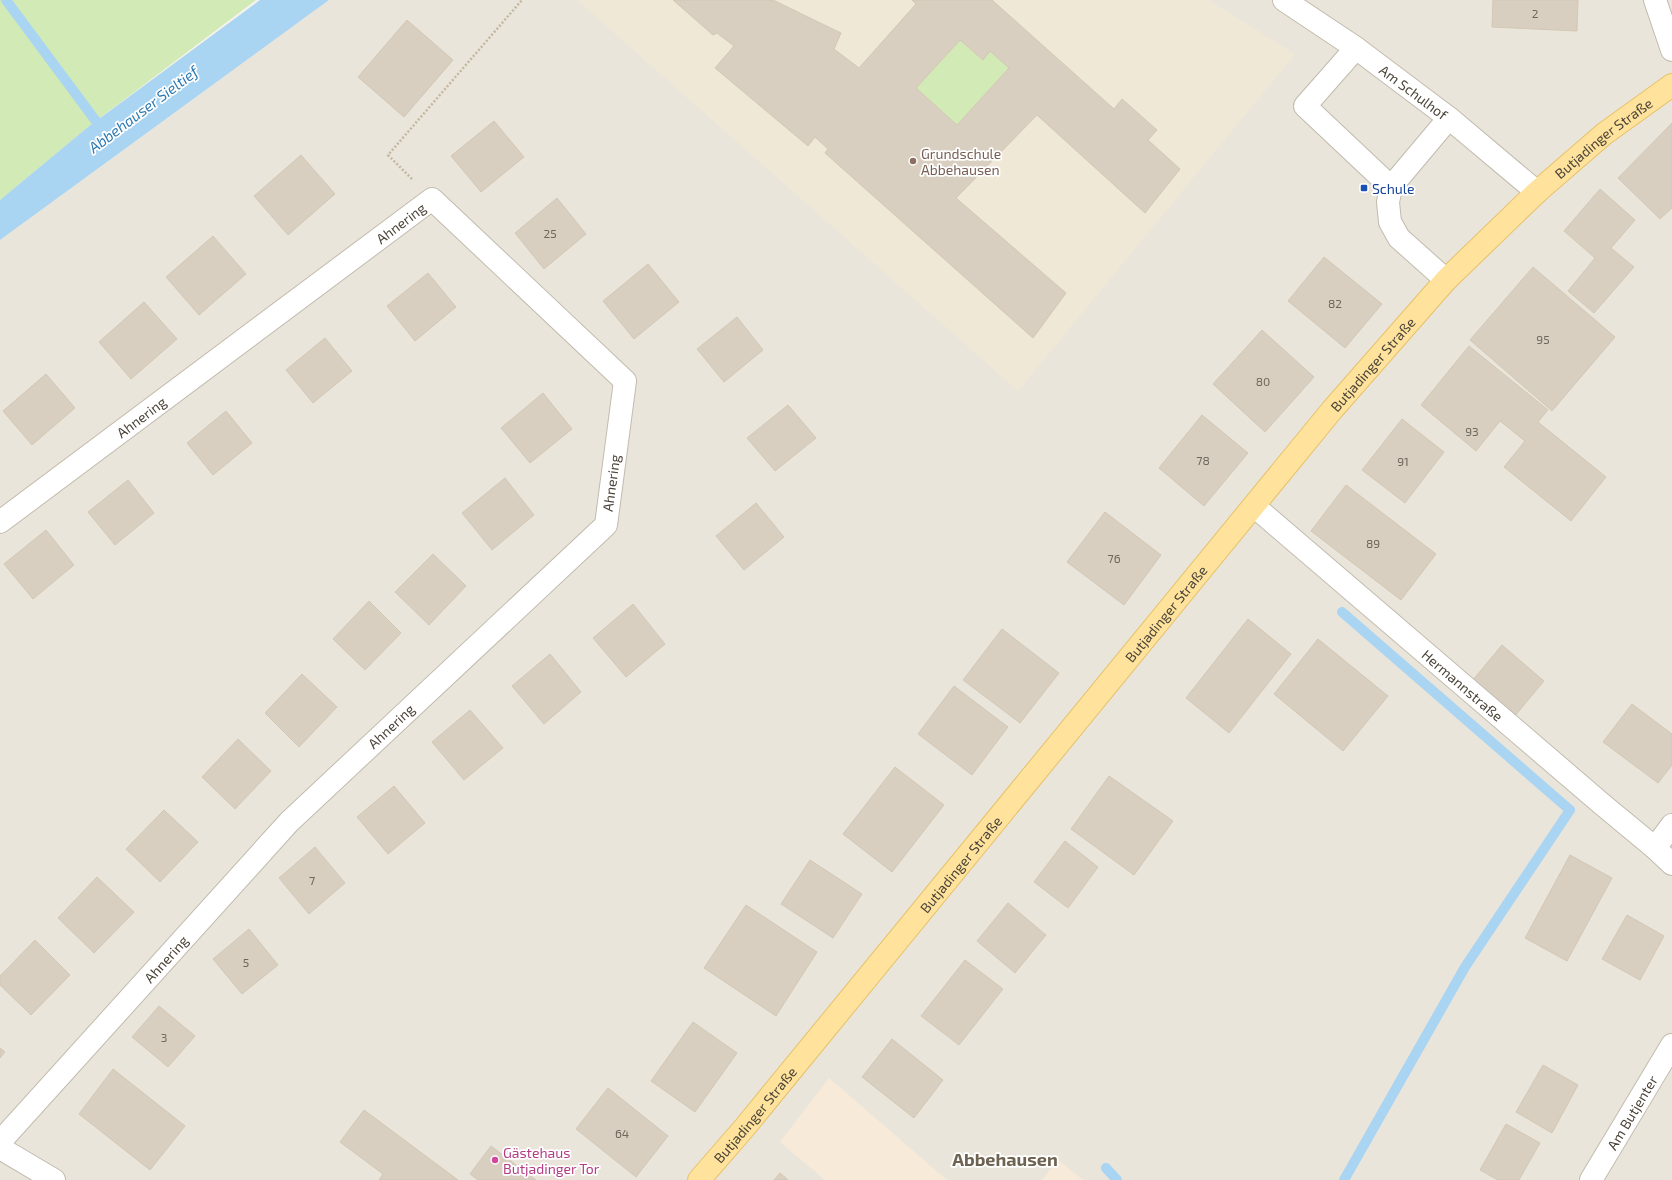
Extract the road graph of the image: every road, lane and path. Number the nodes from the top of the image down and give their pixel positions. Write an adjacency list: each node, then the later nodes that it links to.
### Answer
1 (522, 0): 10 (path)
2 (1284, 0): 4 (street, Am Schulhof)
3 (1655, 0): 5 (street)
4 (1356, 48): 7 (street, Am Schulhof); 8 (street)
5 (1672, 50)
6 (1672, 85): 9 (main road, Butjadinger Straße)
7 (1449, 118): 8 (street); 9 (street, Am Schulhof)
8 (1391, 187): 11 (street)
9 (1537, 192): 11 (main road, Butjadinger Straße)
10 (432, 200): 13 (street, Ahnering); 18 (street, Ahnering)
11 (1446, 280): 12 (main road, Butjadinger Straße)
12 (1254, 506): 15 (street, Hermannstraße); 21 (main road, Butjadinger Straße)
13 (0, 522)
14 (1672, 825): 15 (street)
15 (1656, 848): 16 (street, Hermannstraße)
16 (1672, 864)
17 (1672, 1045): 22 (street, Am Butjenter)
18 (0, 1142)
19 (0, 1148): 20 (street)
20 (54, 1180)
21 (699, 1180)
22 (1591, 1180)

